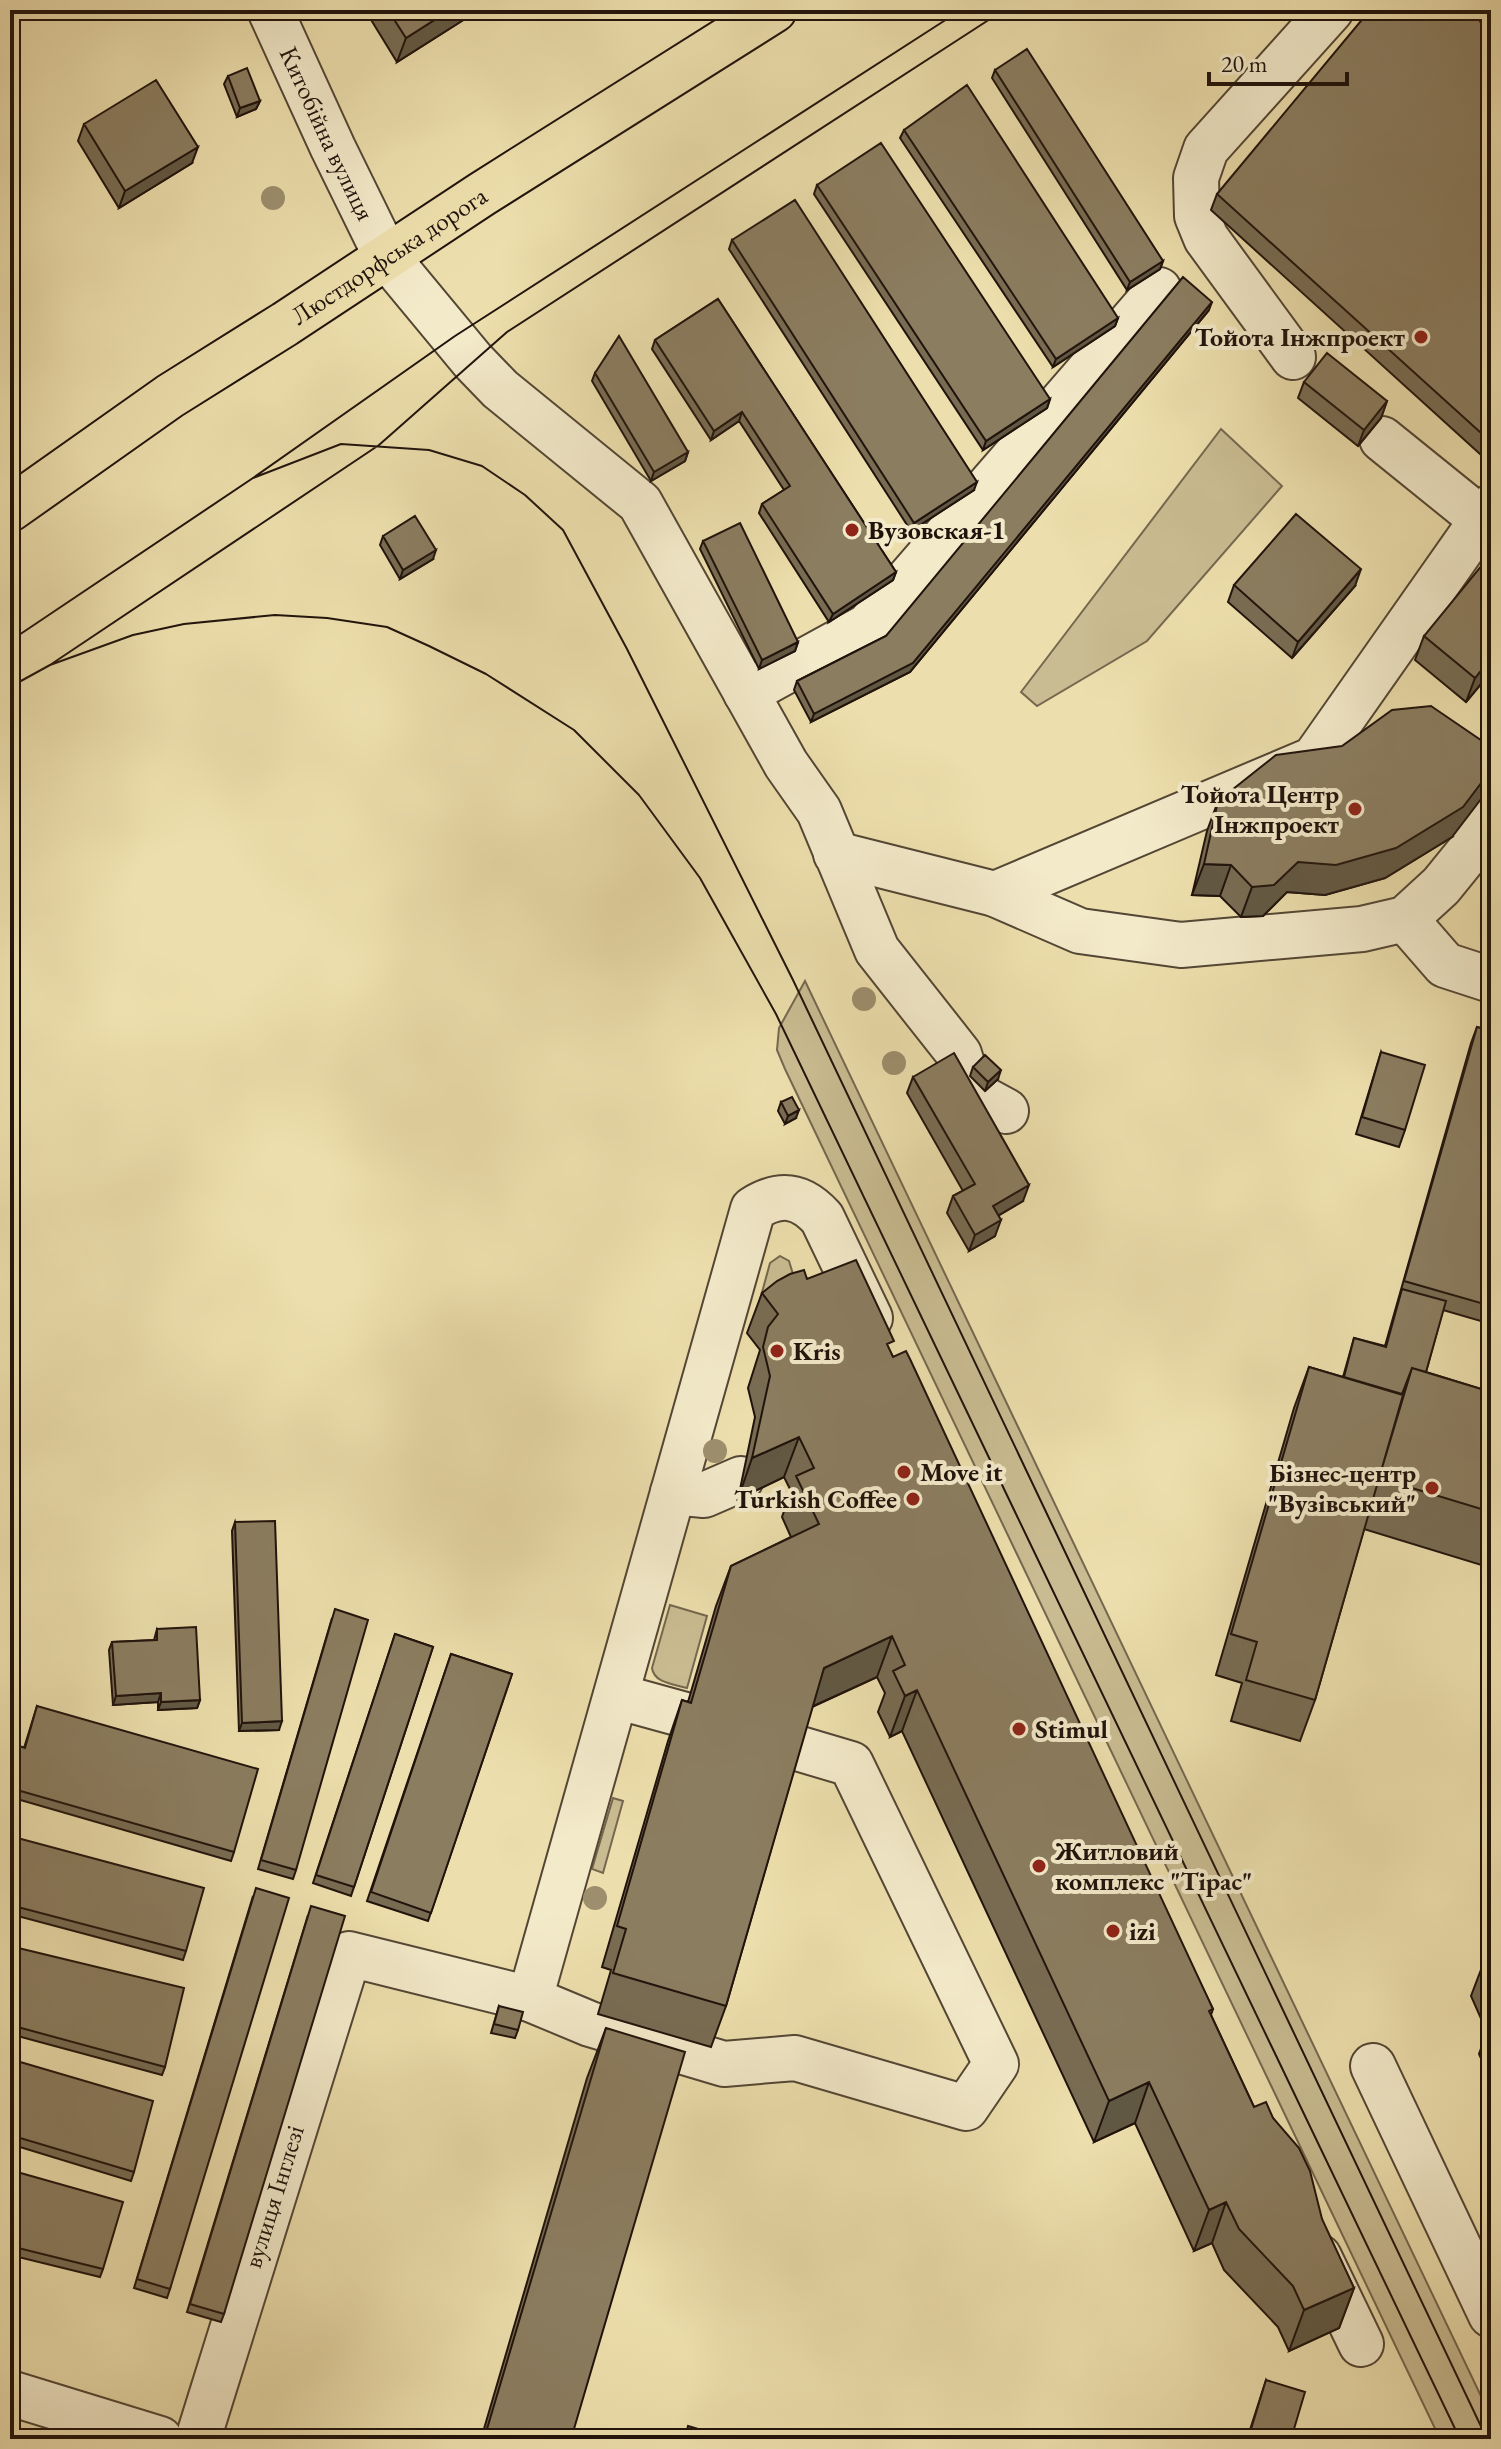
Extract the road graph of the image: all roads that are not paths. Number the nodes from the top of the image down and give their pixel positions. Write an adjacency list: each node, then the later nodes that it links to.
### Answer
1 (270, 10): 4 (street, Китобійна вулиця)
2 (774, 10): 4 (main road, Люстдорфська дорога)
3 (1331, 10): 6 (street)
4 (386, 256): 8 (main road, Люстдорфська дорога); 10 (street, Китобійна вулиця)
5 (1159, 290): 10 (street)
6 (1293, 357)
7 (1382, 439): 9 (street)
8 (10, 509)
9 (1486, 513): 13 (street)
10 (746, 693): 12 (street, Китобійна вулиця)
11 (1491, 814): 14 (street)
12 (836, 854): 13 (street); 16 (street, Китобійна вулиця)
13 (995, 894): 14 (street)
14 (1405, 919): 15 (street)
15 (1491, 980)
16 (959, 1054)
17 (884, 1346): 19 (street)
18 (741, 1479): 19 (street)
19 (673, 1492): 20 (street)
20 (616, 1696): 21 (street); 24 (street)
21 (685, 1715)
22 (797, 1748): 24 (street)
23 (603, 1995): 24 (street)
24 (539, 2002): 31 (street, вулиця Інглезі)
25 (1373, 2066): 27 (street)
26 (1300, 2216): 28 (street)
27 (1491, 2315)
28 (1361, 2344)
29 (10, 2393): 30 (street)
30 (160, 2439)
31 (198, 2439)

